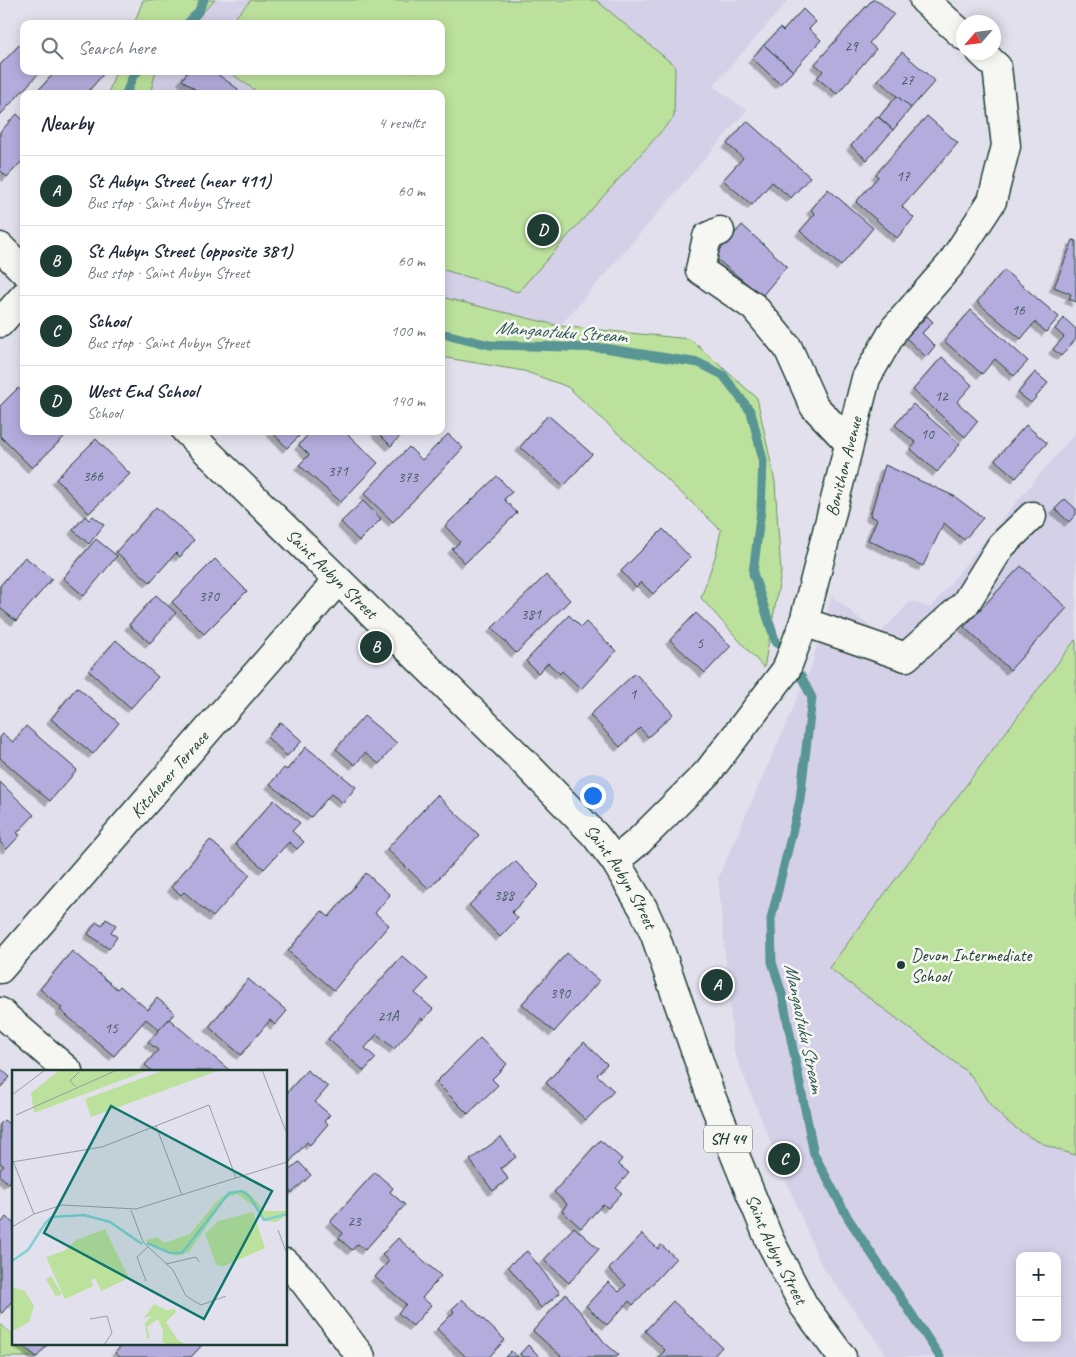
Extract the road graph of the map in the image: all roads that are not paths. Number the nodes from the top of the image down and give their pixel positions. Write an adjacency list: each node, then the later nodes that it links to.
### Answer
1 (924, 0): 2 (main road)
2 (956, 29)
3 (990, 60): 10 (main road, Bonithon Avenue)
4 (720, 231): 10 (main road)
5 (0, 247): 6 (main road)
6 (20, 267)
7 (20, 300): 8 (main road)
8 (0, 323)
9 (190, 435): 12 (main road, Saint Aubyn Street / SH 44)
10 (849, 443): 13 (main road, Bonithon Avenue)
11 (1032, 516): 13 (main road)
12 (338, 580): 14 (main road, Saint Aubyn Street / SH 44); 15 (main road, Kitchener Terrace)
13 (804, 622): 14 (main road, Bonithon Avenue)
14 (615, 861): 20 (main road, Saint Aubyn Street / SH 44)
15 (0, 970)
16 (0, 1012): 17 (main road)
17 (67, 1070)
18 (288, 1265): 19 (main road)
19 (361, 1357)
20 (842, 1357)

